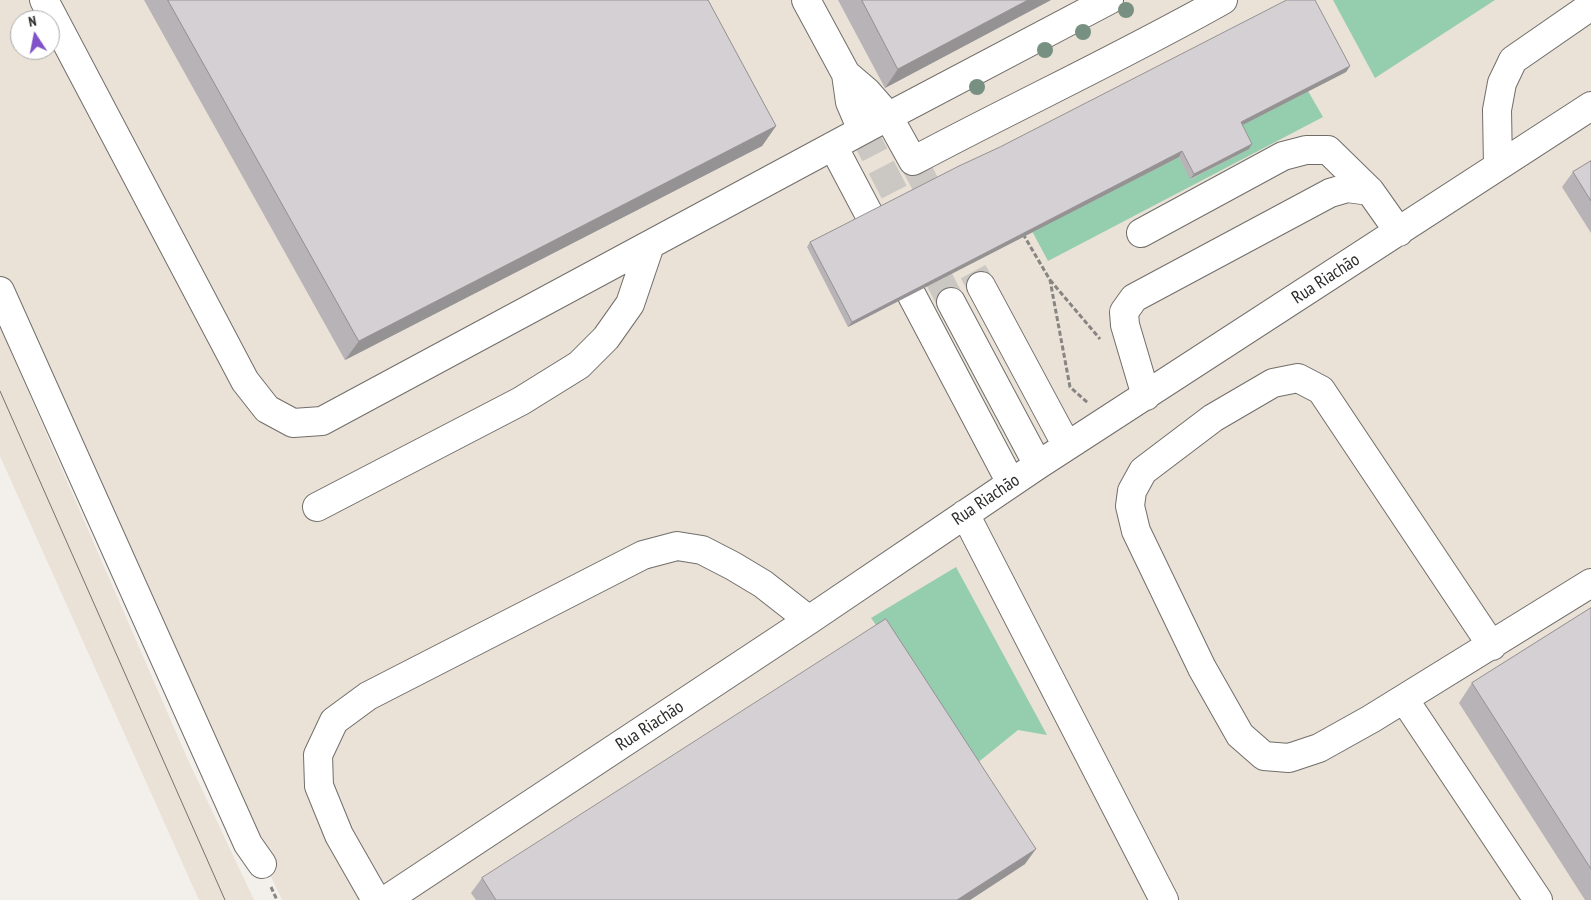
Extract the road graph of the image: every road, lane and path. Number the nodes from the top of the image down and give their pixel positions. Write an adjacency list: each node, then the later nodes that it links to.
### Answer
1 (44, 0): 16 (street)
2 (806, 0): 6 (street)
3 (1109, 0): 8 (street)
4 (1223, 0): 8 (street)
5 (1591, 6): 11 (street)
6 (846, 74): 8 (street); 9 (street)
7 (1591, 106): 11 (street, Rua Riachão)
8 (888, 116): 9 (street)
9 (862, 130): 10 (street)
10 (833, 146): 16 (street); 26 (street)
11 (1498, 166): 14 (street, Rua Riachão)
12 (1370, 192): 14 (street); 15 (street); 22 (street)
13 (1020, 228): 17 (path)
14 (1399, 232): 22 (street, Rua Riachão)
15 (1141, 233)
16 (650, 245): 27 (street)
17 (1050, 280): 21 (path); 23 (path)
18 (981, 286): 24 (street)
19 (0, 291): 33 (street)
20 (952, 302): 25 (street)
21 (1101, 340)
22 (1146, 396): 24 (street, Rua Riachão)
23 (1095, 405)
24 (1067, 446): 25 (street, Rua Riachão)
25 (1038, 465): 26 (street, Rua Riachão)
26 (1011, 483): 28 (street, Rua Riachão)
27 (317, 507)
28 (965, 514): 30 (street, Rua Riachão); 36 (street)
29 (1591, 583): 31 (street)
30 (809, 620): 34 (street); 35 (street, Rua Riachão)
31 (1492, 646): 32 (street); 32 (street)
32 (1404, 699): 37 (street)
33 (262, 864)
34 (376, 900)
35 (386, 900)
36 (1164, 900)
37 (1538, 900)

